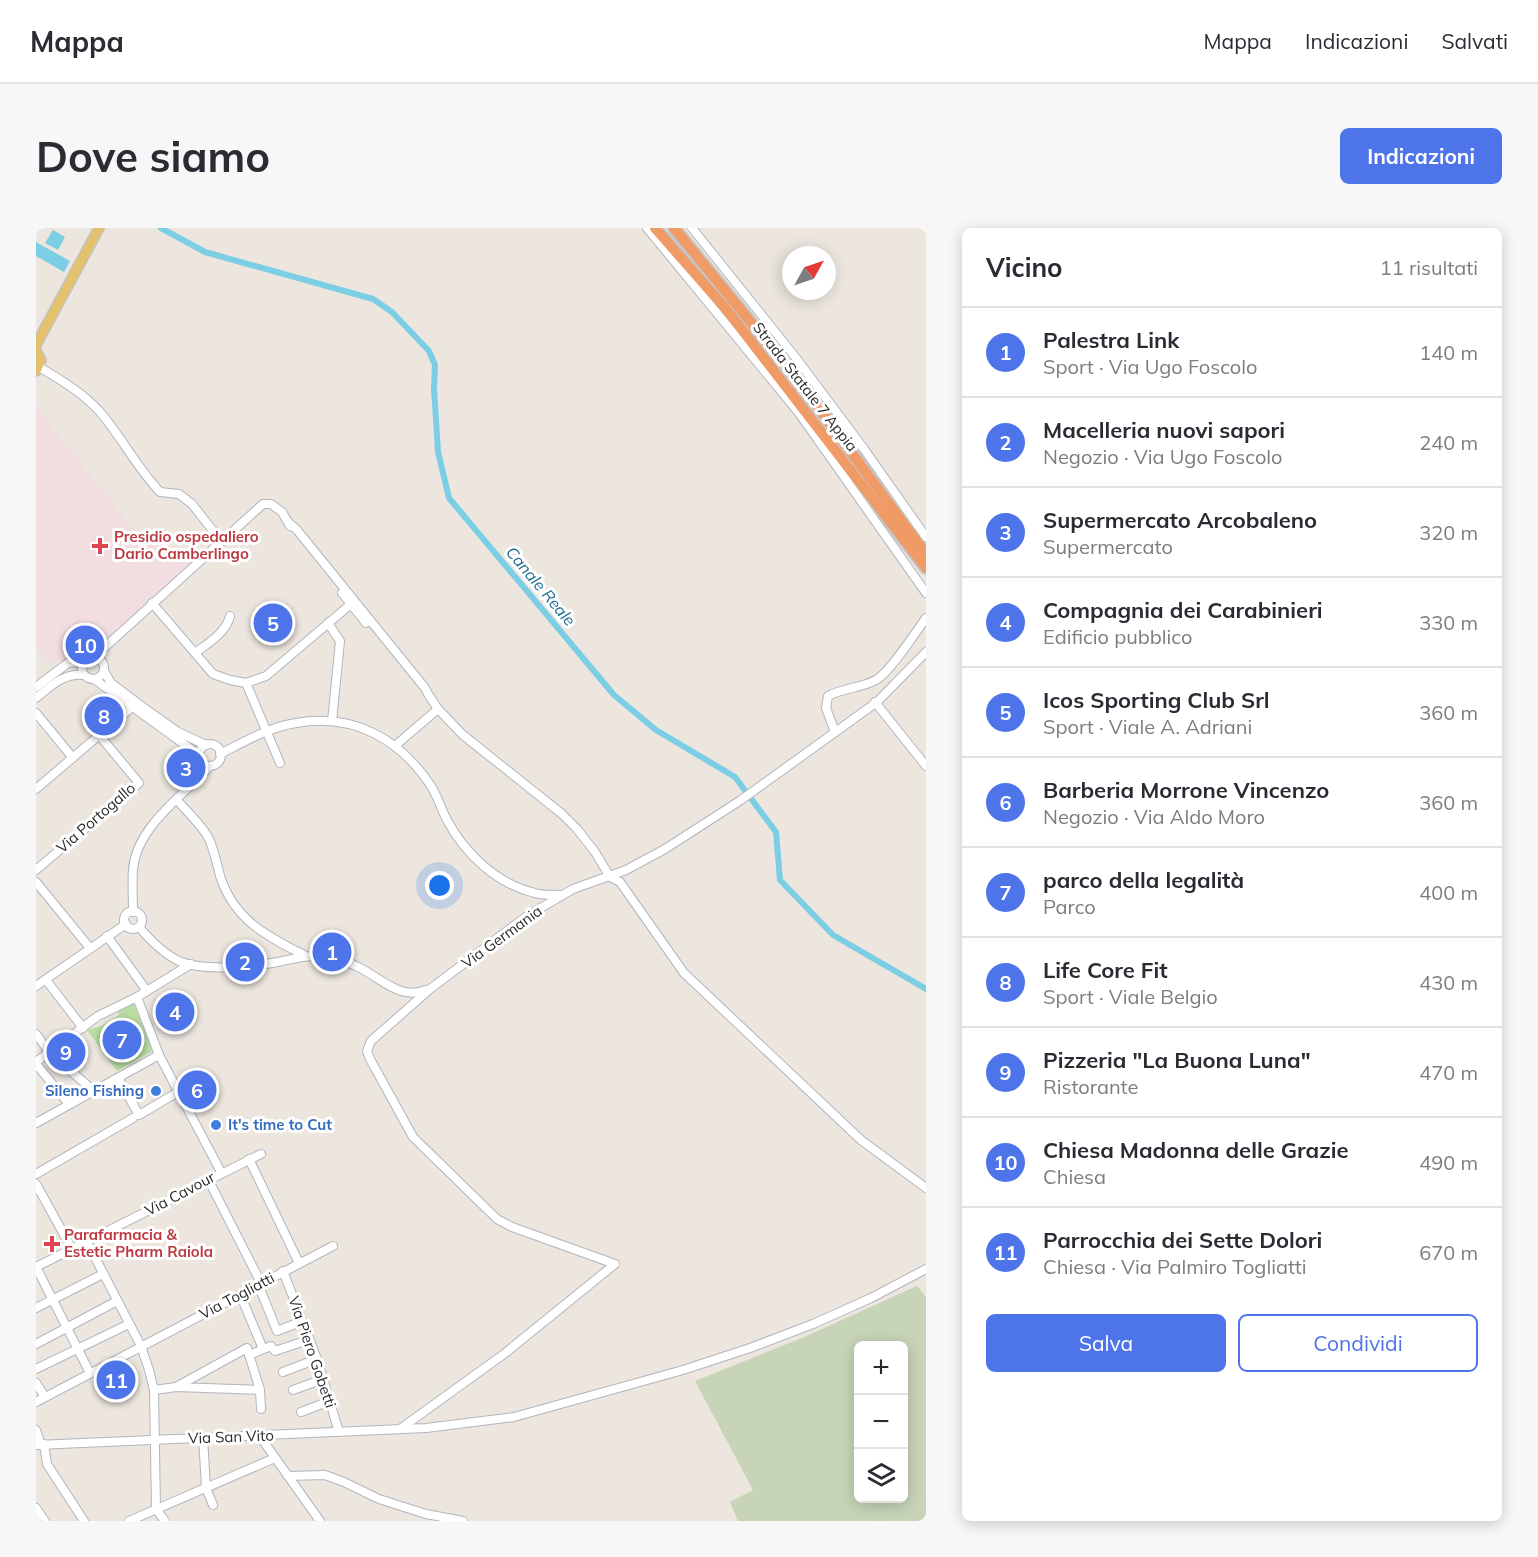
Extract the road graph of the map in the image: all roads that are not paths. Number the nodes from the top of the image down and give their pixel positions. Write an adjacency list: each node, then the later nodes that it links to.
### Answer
1 (99, 228): 6 (main road)
2 (647, 228): 14 (street)
3 (655, 228): 13 (highway, Strada Statale 7 Appia)
4 (674, 228): 12 (highway, Strada Statale 7 Appia)
5 (692, 228): 10 (street)
6 (36, 345)
7 (36, 351): 8 (main road)
8 (38, 369): 11 (street)
9 (288, 522): 11 (street); 16 (street); 29 (street)
10 (926, 537)
11 (221, 541): 15 (street)
12 (926, 554)
13 (926, 568)
14 (926, 594)
15 (152, 603): 21 (street); 22 (street)
16 (351, 604): 19 (street); 29 (street)
17 (230, 616): 21 (street)
18 (926, 618): 37 (street)
19 (328, 623): 27 (street); 35 (street)
20 (926, 652): 31 (street, Via Germania)
21 (195, 653): 27 (street)
22 (94, 657): 23 (street); 24 (street)
23 (83, 662): 25 (street); 28 (street)
24 (104, 670): 26 (street); 39 (street)
25 (84, 675): 26 (street); 30 (street)
26 (94, 679): 32 (street)
27 (246, 683): 36 (street)
28 (36, 687)
29 (428, 694): 33 (street)
30 (36, 698)
31 (875, 702): 37 (street, Via Germania); 46 (street)
32 (131, 708): 38 (street); 42 (street)
33 (438, 709): 40 (street); 50 (street)
34 (36, 713): 43 (street)
35 (332, 721): 36 (street); 40 (street)
36 (267, 731): 41 (street); 44 (street)
37 (835, 732): 50 (street, Via Germania)
38 (99, 735): 43 (street); 49 (street, Via Portogallo)
39 (206, 745): 41 (street); 42 (street)
40 (396, 745): 52 (street)
41 (220, 754): 45 (street)
42 (199, 755): 45 (street)
43 (73, 758): 47 (street)
44 (280, 764)
45 (210, 766): 48 (street)
46 (926, 766)
47 (36, 789)
48 (177, 800): 53 (street); 58 (street)
49 (36, 870)
50 (610, 876): 52 (street, Via Germania); 82 (street)
51 (36, 882): 57 (street)
52 (564, 894): 62 (street, Via Germania)
53 (134, 912): 54 (street); 55 (street)
54 (126, 924): 55 (street); 56 (street)
55 (139, 927): 59 (street)
56 (107, 936): 57 (street); 63 (street)
57 (90, 948): 60 (street)
58 (304, 955): 59 (street); 62 (street)
59 (191, 964): 63 (street)
60 (45, 980): 61 (street); 65 (street)
61 (36, 987)
62 (430, 989): 120 (street, Via Germania)
63 (147, 991): 64 (street)
64 (137, 997): 65 (street); 68 (street)
65 (83, 1028): 67 (street)
66 (36, 1034): 67 (street)
67 (50, 1053): 69 (street); 71 (street)
68 (159, 1055): 70 (street); 72 (street)
69 (36, 1063): 73 (street)
70 (118, 1078): 71 (street); 72 (street)
71 (94, 1091): 73 (street)
72 (178, 1092): 78 (street)
73 (69, 1104): 75 (street)
74 (133, 1118): 79 (street)
75 (36, 1123)
76 (261, 1154): 77 (street, Via Cavour)
77 (249, 1159): 78 (street, Via Cavour); 86 (street)
78 (221, 1172): 80 (street, Via Cavour)
79 (36, 1174)
80 (208, 1179): 83 (street, Via Cavour); 91 (street)
81 (36, 1184): 85 (street)
82 (926, 1188)
83 (87, 1242): 85 (street, Via Cavour); 90 (street)
84 (333, 1245): 86 (street, Via Togliatti)
85 (72, 1249): 87 (street, Via Cavour)
86 (299, 1263): 89 (street, Via Togliatti)
87 (36, 1267): 93 (street)
88 (926, 1269): 120 (street, Via San Vito)
89 (284, 1271): 91 (street, Via Togliatti); 122 (street, Via Piero Gobetti)
90 (103, 1274): 93 (street); 94 (street)
91 (260, 1284): 92 (street, Via Togliatti); 97 (street)
92 (240, 1294): 101 (street, Via Togliatti); 102 (street)
93 (51, 1298): 95 (street); 98 (street)
94 (117, 1301): 96 (street); 98 (street)
95 (36, 1308)
96 (129, 1324): 101 (street); 103 (street)
97 (295, 1324)
98 (66, 1329): 100 (street); 103 (street)
99 (302, 1342): 102 (street)
100 (36, 1344)
101 (141, 1346): 108 (street, Via Togliatti); 112 (street)
102 (263, 1349): 104 (street)
103 (77, 1350): 106 (street); 108 (street)
104 (249, 1355): 111 (street); 113 (street)
105 (309, 1362): 107 (street)
106 (36, 1369)
107 (283, 1372)
108 (90, 1373): 115 (street, Via Togliatti)
109 (315, 1382): 114 (street)
110 (36, 1383): 115 (street)
111 (176, 1387): 112 (street); 113 (street)
112 (154, 1390): 125 (street)
113 (260, 1390): 118 (street)
114 (293, 1390)
115 (45, 1397): 116 (street, Via Togliatti)
116 (36, 1402)
117 (322, 1404): 119 (street)
118 (261, 1409)
119 (301, 1412)
120 (400, 1429): 122 (street, Via San Vito)
121 (36, 1430): 126 (street)
122 (339, 1432): 123 (street, Via San Vito)
123 (259, 1436): 124 (street, Via San Vito); 127 (street)
124 (203, 1437): 125 (street, Via San Vito); 129 (street)
125 (154, 1440): 126 (street, Via San Vito); 132 (street)
126 (40, 1445): 134 (street)
127 (275, 1458): 128 (street); 129 (street)
128 (288, 1476): 137 (street); 138 (street)
129 (206, 1488): 130 (street); 132 (street)
130 (213, 1505)
131 (36, 1508): 133 (street)
132 (156, 1509): 135 (street); 136 (street)
133 (45, 1521)
134 (84, 1521)
135 (129, 1521)
136 (165, 1521)
137 (320, 1521)
138 (463, 1521)

